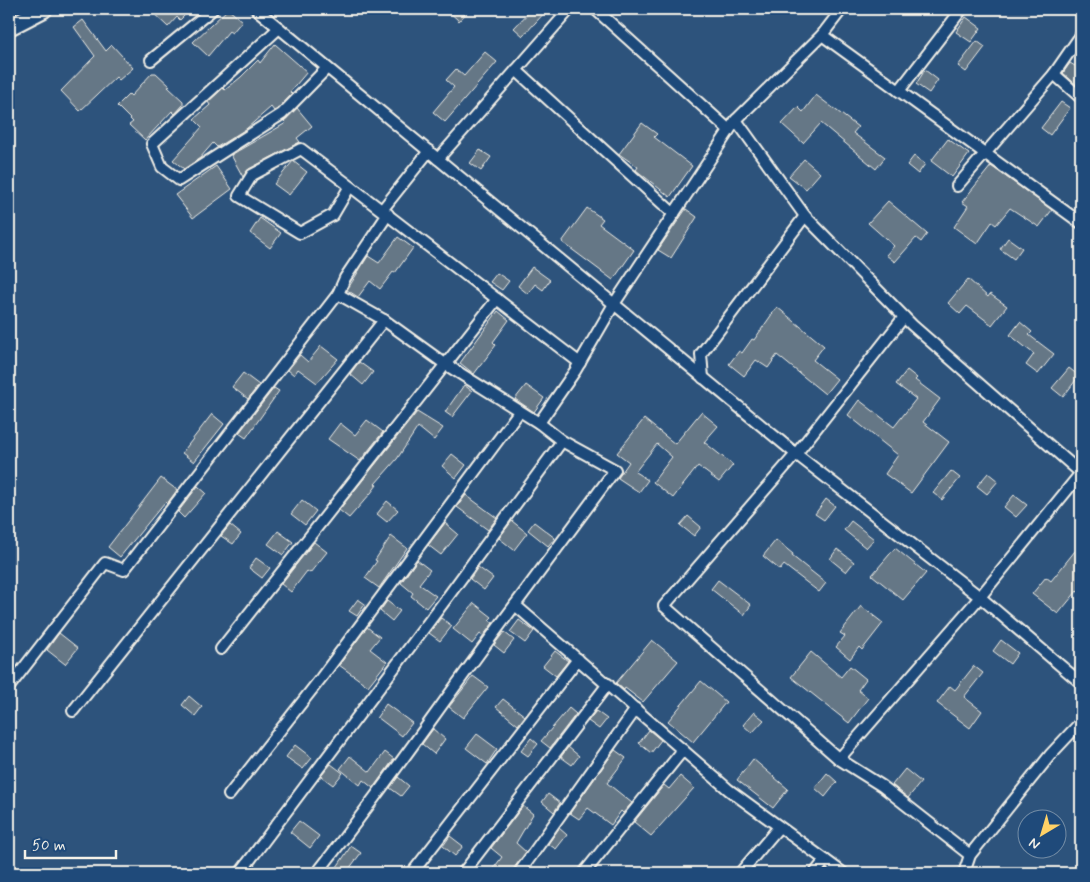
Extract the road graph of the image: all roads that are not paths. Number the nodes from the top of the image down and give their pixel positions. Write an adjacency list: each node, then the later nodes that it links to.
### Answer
1 (44, 9): 8 (main road)
2 (213, 9): 12 (street)
3 (256, 9): 9 (street)
4 (570, 9): 14 (street)
5 (595, 9): 19 (street)
6 (842, 9): 10 (street)
7 (962, 9): 16 (street)
8 (11, 24)
9 (279, 28): 13 (street); 13 (street)
10 (822, 35): 16 (street); 18 (street)
11 (1081, 35): 15 (street)
12 (152, 60)
13 (327, 68): 20 (street)
14 (516, 70): 22 (street); 26 (street)
15 (1054, 74): 17 (street); 21 (street)
16 (899, 92): 21 (street)
17 (1081, 98)
18 (736, 120): 19 (street); 27 (street)
19 (730, 130): 26 (street)
20 (428, 152): 22 (street); 25 (street)
21 (986, 155): 24 (street); 28 (street)
22 (438, 159): 31 (street)
23 (350, 186): 23 (street); 25 (street)
24 (958, 186)
25 (385, 212): 29 (street); 30 (street)
26 (674, 214): 31 (street)
27 (805, 216): 32 (street); 36 (street)
28 (1081, 223)
29 (338, 294): 33 (street); 48 (street)
30 (498, 299): 34 (street); 35 (street)
31 (614, 304): 34 (street); 36 (street)
32 (904, 317): 40 (street); 41 (street)
33 (384, 320): 35 (street); 50 (street)
34 (580, 363): 38 (street)
35 (445, 364): 37 (street); 44 (street)
36 (703, 378): 40 (street)
37 (519, 412): 38 (street); 54 (street)
38 (539, 423): 39 (street)
39 (562, 441): 43 (street); 58 (street)
40 (796, 454): 42 (street); 53 (street)
41 (1081, 473): 42 (street)
42 (980, 597): 46 (street); 53 (street)
43 (515, 605): 45 (street); 59 (street)
44 (221, 649)
45 (578, 659): 47 (street); 60 (street)
46 (1081, 683)
47 (608, 684): 49 (street); 61 (street)
48 (9, 687)
49 (636, 708): 52 (street); 62 (street)
50 (73, 711)
51 (1081, 722): 56 (street)
52 (683, 750): 55 (street); 63 (street)
53 (839, 759): 56 (street)
54 (229, 796)
55 (779, 827): 57 (street); 64 (street)
56 (970, 855): 67 (street)
57 (825, 860): 65 (street); 66 (street)
58 (240, 873)
59 (317, 873)
60 (412, 873)
61 (464, 873)
62 (519, 873)
63 (584, 873)
64 (740, 873)
65 (815, 873)
66 (843, 873)
67 (964, 873)

